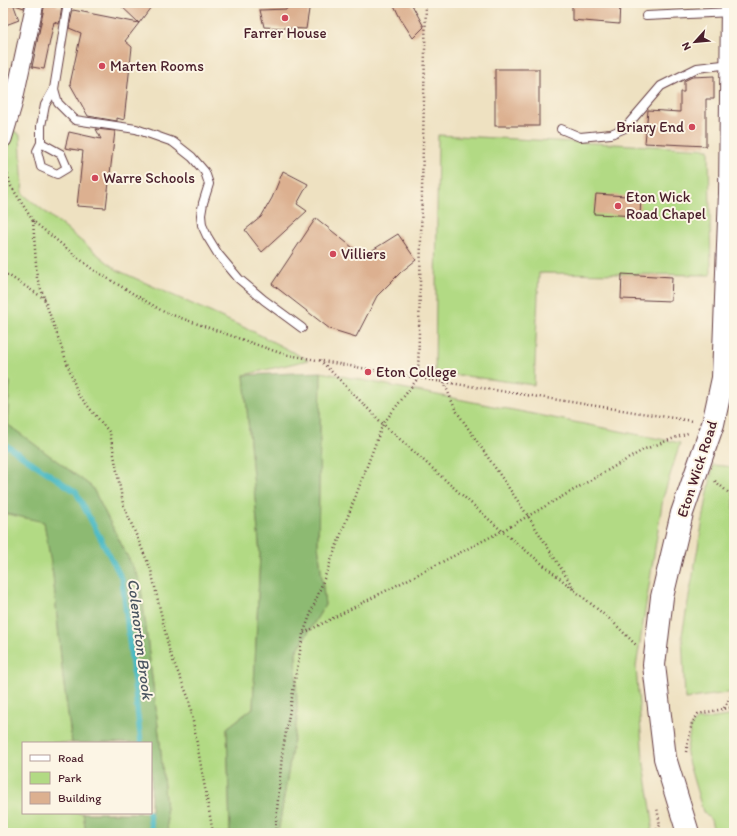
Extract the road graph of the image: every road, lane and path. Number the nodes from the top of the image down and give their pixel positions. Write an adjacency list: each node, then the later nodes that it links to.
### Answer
1 (35, 3): 9 (street)
2 (68, 3): 7 (lane)
3 (426, 3): 17 (path)
4 (732, 7): 5 (lane); 6 (main road, Eton Wick Road)
5 (646, 16)
6 (732, 64): 8 (lane); 18 (main road, Eton Wick Road)
7 (54, 89): 10 (lane); 15 (lane)
8 (561, 129)
9 (3, 139)
10 (41, 143)
11 (3, 159): 12 (path)
12 (33, 220): 14 (path); 16 (path)
13 (3, 275): 14 (path)
14 (45, 300): 31 (path)
15 (302, 328)
16 (320, 360): 17 (path); 20 (path)
17 (418, 378): 19 (path); 20 (path)
18 (729, 379): 21 (main road, Eton Wick Road)
19 (444, 382): 21 (path); 22 (path)
20 (383, 424): 23 (path); 25 (path)
21 (712, 424): 22 (path); 33 (main road, Eton Wick Road)
22 (528, 516): 23 (path); 24 (path)
23 (502, 531): 24 (path); 25 (path)
24 (576, 591): 26 (path)
25 (303, 634): 32 (path)
26 (639, 648)
27 (734, 691): 29 (path)
28 (734, 707): 29 (path)
29 (724, 708): 30 (path)
30 (685, 754)
31 (213, 833)
32 (275, 833)
33 (688, 833)

